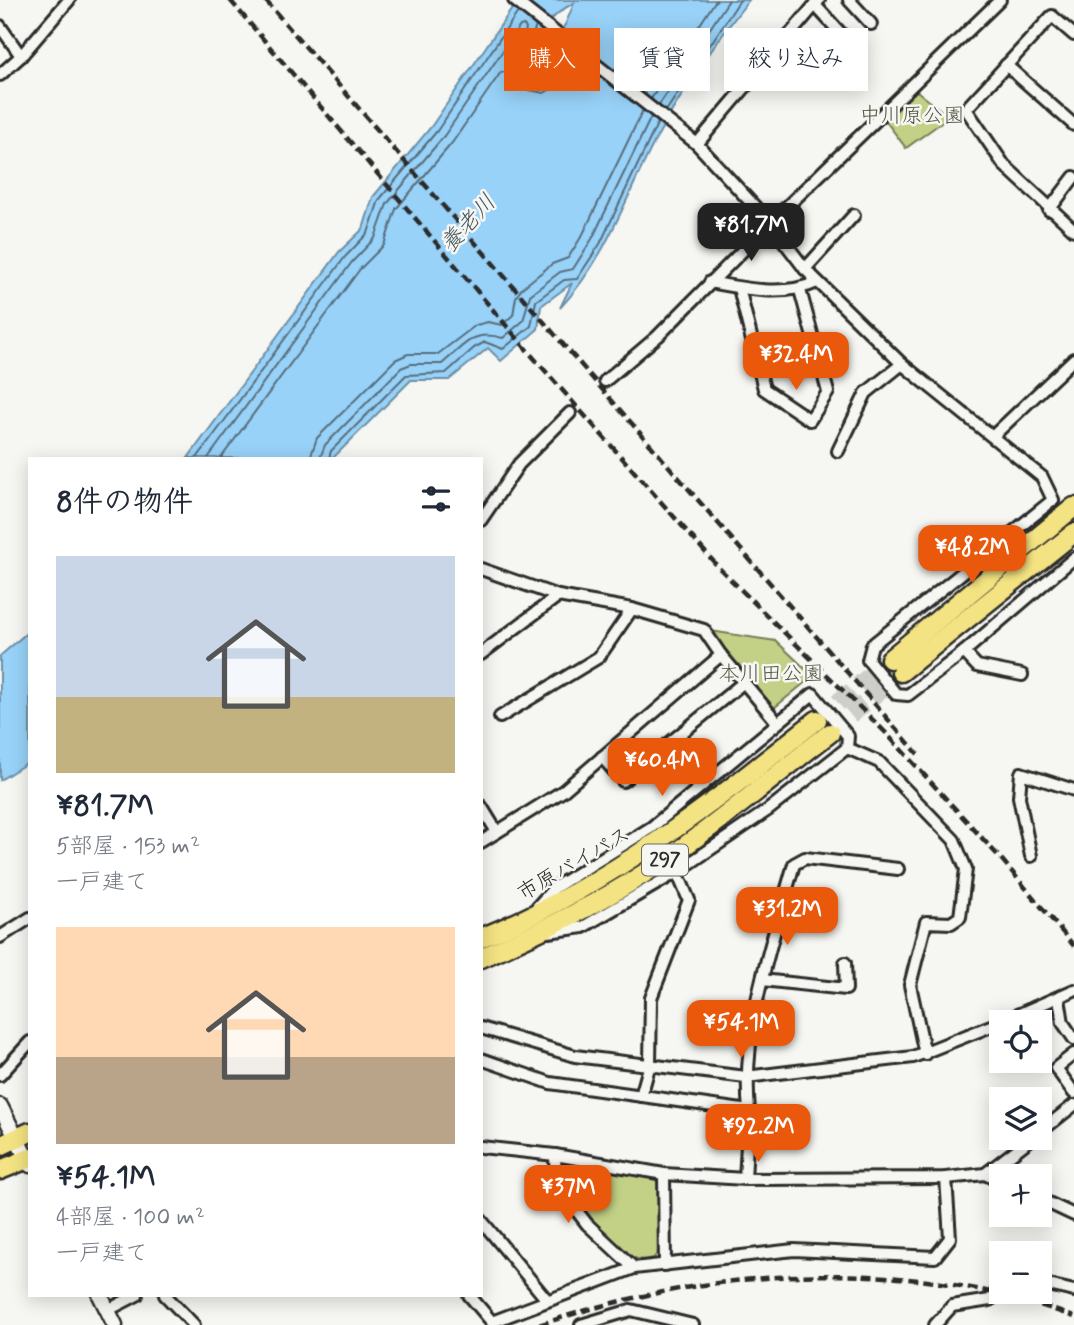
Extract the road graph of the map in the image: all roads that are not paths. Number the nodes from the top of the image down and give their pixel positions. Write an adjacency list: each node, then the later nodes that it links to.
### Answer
1 (69, 0): 10 (street)
2 (514, 0): 14 (street)
3 (849, 0): 6 (street)
4 (1000, 0): 18 (street)
5 (817, 3): 8 (street); 14 (street)
6 (871, 24)
7 (0, 26): 10 (street)
8 (837, 28)
9 (1074, 35): 11 (street)
10 (21, 56): 12 (street)
11 (1006, 65): 13 (street); 16 (street)
12 (0, 75)
13 (1074, 125)
14 (697, 144): 18 (street)
15 (1074, 177): 16 (street)
16 (1049, 209): 19 (street)
17 (854, 215): 20 (street)
18 (769, 223): 20 (street); 21 (street)
19 (1074, 230)
20 (805, 269): 22 (street)
21 (710, 282): 23 (street); 27 (street)
22 (817, 282): 24 (street); 26 (street)
23 (740, 288): 24 (street); 24 (street)
24 (800, 290)
25 (1074, 359): 29 (street)
26 (902, 364): 29 (street); 30 (street)
27 (605, 381)
28 (570, 413): 32 (street)
29 (993, 436): 39 (street)
30 (838, 451)
31 (1074, 507): 33 (highway)
32 (483, 517)
33 (1074, 533)
34 (1074, 558): 39 (street)
35 (483, 570): 36 (street)
36 (558, 596): 37 (street); 38 (street)
37 (632, 609): 40 (street); 43 (street)
38 (483, 652)
39 (964, 652): 41 (street)
40 (721, 656): 42 (street); 48 (street)
41 (1022, 675)
42 (744, 682): 45 (street); 48 (street)
43 (500, 717)
44 (817, 720): 56 (highway, 市原バイパス / 297)
45 (777, 722): 47 (street); 56 (street)
46 (830, 733): 58 (highway, 市原バイパス / 297)
47 (847, 748): 55 (street); 71 (street)
48 (602, 757): 51 (street)
49 (1074, 790): 53 (street)
50 (483, 809): 51 (street)
51 (497, 832): 52 (street)
52 (483, 841)
53 (1031, 856)
54 (898, 869): 63 (street)
55 (677, 872): 58 (street); 74 (street)
56 (528, 917): 60 (highway, 市原バイパス / 297)
57 (28, 919): 59 (street)
58 (536, 933): 61 (highway, 市原バイパス / 297)
59 (0, 937)
60 (483, 937)
61 (483, 957)
62 (845, 963): 63 (street)
63 (762, 980): 76 (street)
64 (1074, 990): 65 (street)
65 (1059, 998): 66 (street); 69 (street)
66 (1030, 1010)
67 (989, 1027): 71 (street)
68 (483, 1029): 74 (street)
69 (1074, 1039)
70 (28, 1044): 75 (street)
71 (925, 1054): 76 (street)
72 (1074, 1054): 77 (street)
73 (483, 1060): 78 (street)
74 (650, 1064): 76 (street); 78 (street)
75 (0, 1075)
76 (746, 1077): 81 (street)
77 (1074, 1093)
78 (641, 1096): 81 (street)
79 (1074, 1105): 82 (street)
80 (0, 1106): 83 (street)
81 (749, 1111): 94 (street)
82 (1052, 1122)
83 (15, 1139): 87 (street)
84 (483, 1147): 86 (street)
85 (1016, 1150): 91 (street)
86 (555, 1155): 90 (street); 99 (street)
87 (28, 1159)
88 (28, 1161): 89 (highway)
89 (0, 1170)
90 (663, 1174): 94 (street); 98 (street)
91 (985, 1174): 92 (street); 93 (street)
92 (989, 1176)
93 (946, 1178): 94 (street); 98 (street)
94 (745, 1180)
95 (1052, 1205): 96 (street)
96 (1074, 1215)
97 (483, 1222): 106 (street)
98 (665, 1265): 99 (street)
99 (634, 1268): 106 (street)
100 (1052, 1286): 101 (street)
101 (1074, 1291)
102 (101, 1297): 108 (street)
103 (133, 1297): 108 (street)
104 (167, 1297): 110 (street)
105 (471, 1297): 106 (street)
106 (547, 1300)
107 (989, 1300): 113 (street)
108 (108, 1310): 109 (street)
109 (115, 1325)
110 (194, 1325)
111 (581, 1325): 112 (street)
112 (693, 1325)
113 (935, 1325)

